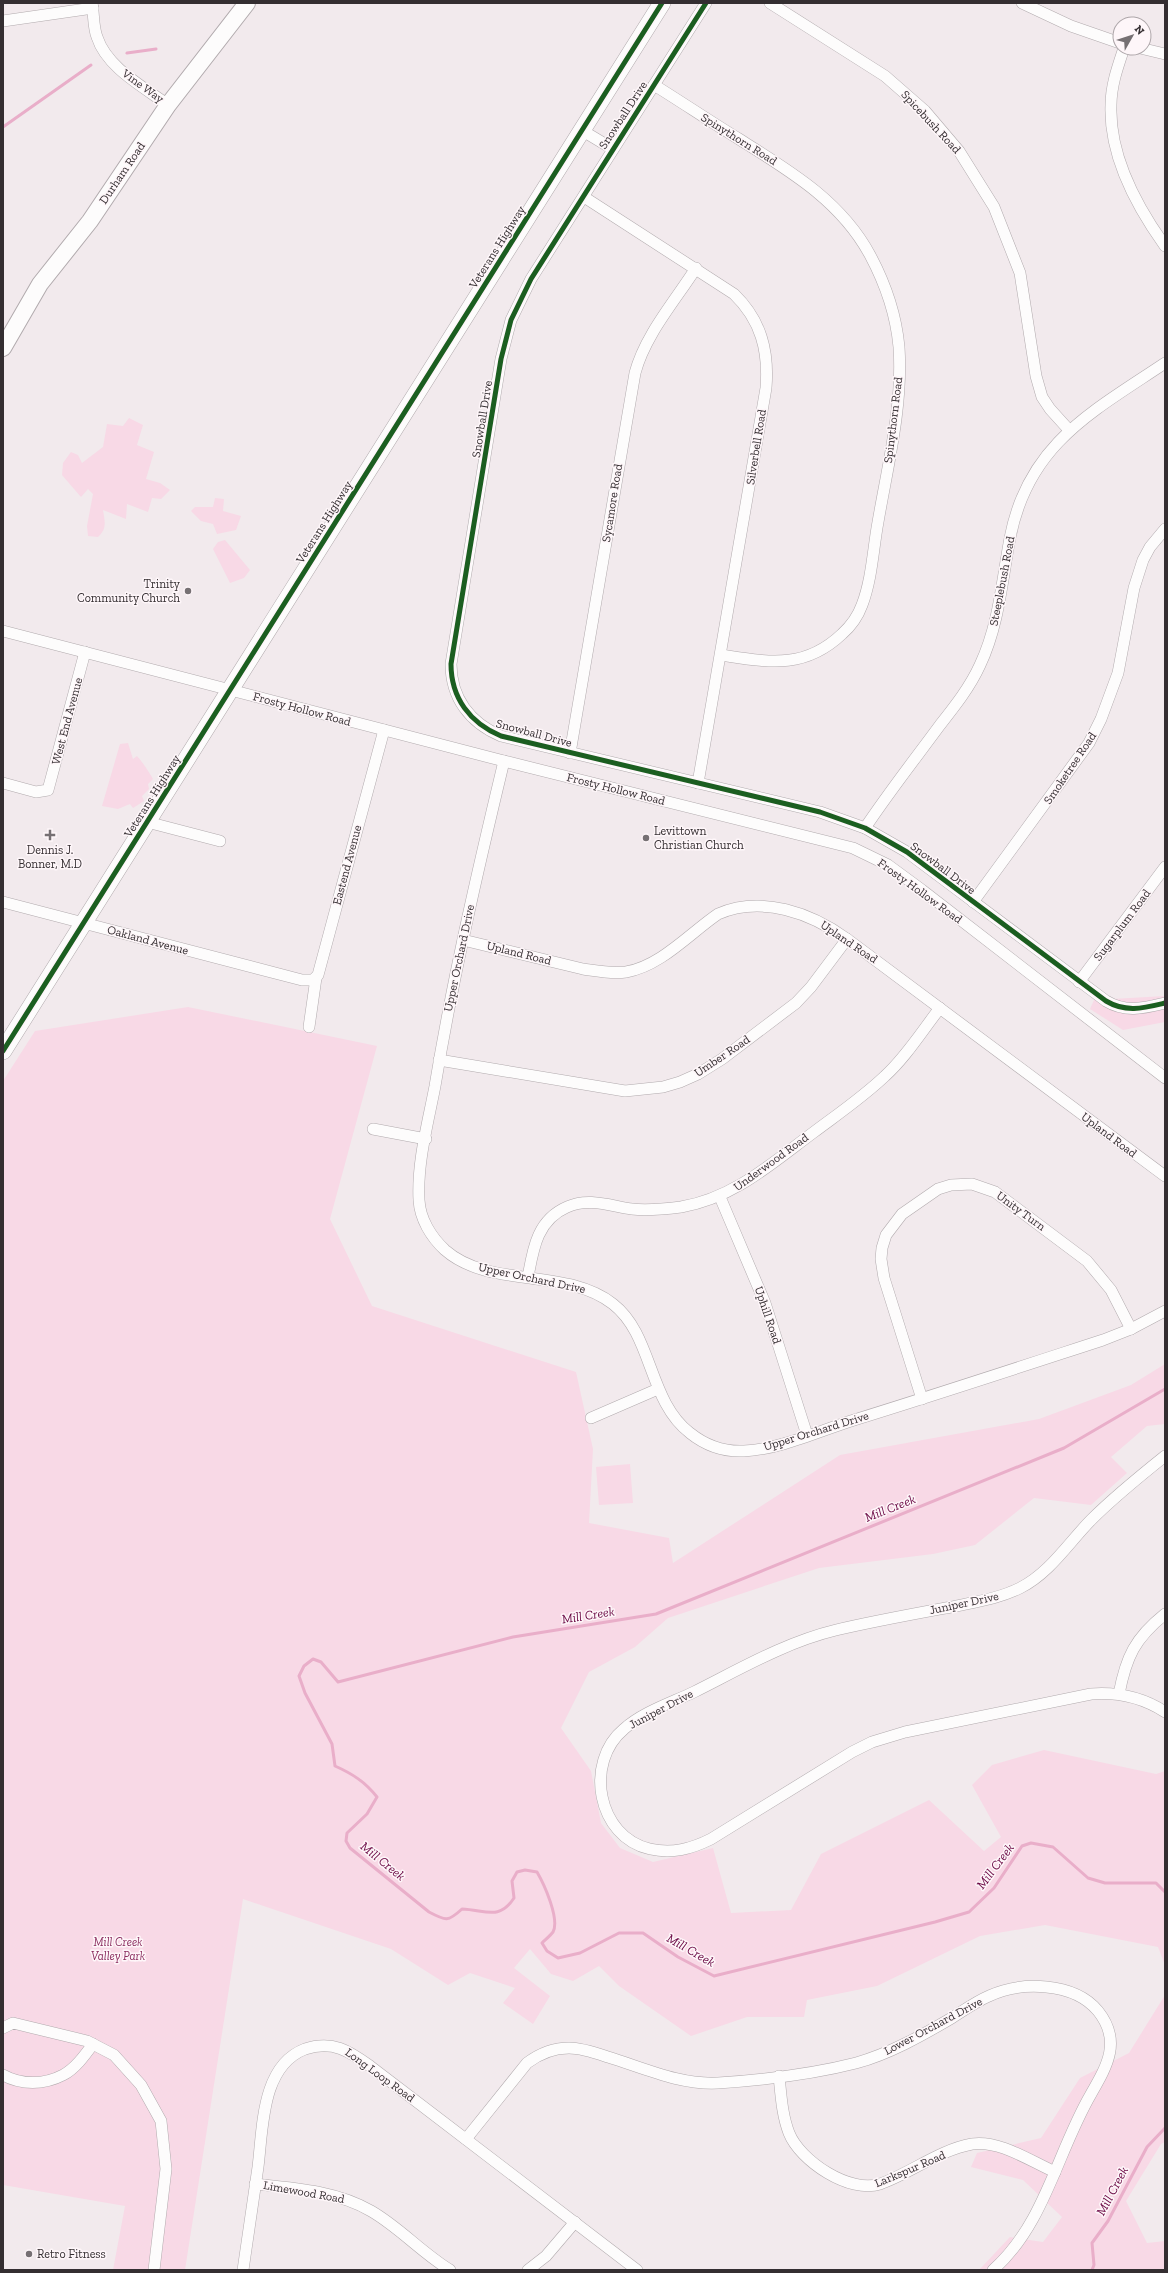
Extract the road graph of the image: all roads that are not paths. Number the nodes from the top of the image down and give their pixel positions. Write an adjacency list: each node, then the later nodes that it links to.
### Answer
1 (247, 3): 13 (main road, Durham Road)
2 (662, 3): 14 (main road, Veterans Highway)
3 (706, 3): 12 (street, Snowball Drive)
4 (770, 3): 21 (street, Spicebush Road)
5 (1022, 3): 8 (street)
6 (93, 6): 7 (street); 13 (street, Vine Way)
7 (3, 21)
8 (1112, 40)
9 (1152, 51): 10 (street)
10 (1165, 54)
11 (1122, 56): 17 (street)
12 (654, 85): 15 (street, Snowball Drive); 25 (street, Spinythorn Road)
13 (168, 105): 19 (main road, Durham Road)
14 (583, 132): 15 (street); 26 (main road, Veterans Highway)
15 (613, 150): 16 (street, Snowball Drive)
16 (584, 197): 18 (street, Silverbell Road); 28 (street, Snowball Drive)
17 (1165, 246)
18 (696, 268): 25 (street, Silverbell Road); 28 (street, Sycamore Road)
19 (3, 348)
20 (1165, 364): 21 (street, Steeplebush Road)
21 (1069, 430): 33 (street, Steeplebush Road)
22 (1165, 529): 37 (street, Smoketree Road)
23 (3, 631): 24 (street, Frosty Hollow Road)
24 (85, 652): 26 (street, Frosty Hollow Road); 30 (street, West End Avenue)
25 (721, 655): 31 (street, Silverbell Road)
26 (230, 690): 27 (street, Frosty Hollow Road); 32 (main road, Veterans Highway)
27 (384, 730): 29 (street, Frosty Hollow Road); 41 (street, Eastend Avenue)
28 (570, 753): 31 (street, Snowball Drive)
29 (504, 761): 40 (street, Upper Orchard Drive); 48 (street, Frosty Hollow Road)
30 (3, 783)
31 (698, 783): 33 (street, Snowball Drive)
32 (147, 822): 34 (street); 38 (main road, Veterans Highway)
33 (865, 828): 37 (street, Snowball Drive)
34 (220, 841)
35 (1165, 867): 42 (street, Sugarplum Road)
36 (3, 902): 38 (street, Oakland Avenue)
37 (973, 902): 42 (street, Snowball Drive)
38 (83, 923): 41 (street, Oakland Avenue); 46 (main road, Veterans Highway)
39 (847, 939): 40 (street, Upland Road); 44 (street, Upland Road); 47 (street, Umber Road)
40 (463, 940): 47 (street, Upper Orchard Drive)
41 (316, 978): 45 (street, Eastend Avenue)
42 (1079, 982): 43 (street, Snowball Drive)
43 (1165, 1003)
44 (940, 1008): 51 (street, Upland Road); 52 (street, Underwood Road)
45 (309, 1027)
46 (3, 1051)
47 (439, 1060): 50 (street, Upper Orchard Drive)
48 (1165, 1078)
49 (373, 1129): 50 (street)
50 (426, 1139): 53 (street, Upper Orchard Drive)
51 (1165, 1176)
52 (720, 1197): 53 (street, Underwood Road); 59 (street, Uphill Road)
53 (528, 1277): 56 (street, Upper Orchard Drive)
54 (1165, 1311): 55 (street, Upper Orchard Drive)
55 (1131, 1329): 57 (street, Upper Orchard Drive); 57 (street, Unity Turn)
56 (658, 1389): 58 (street); 59 (street, Upper Orchard Drive)
57 (922, 1399): 59 (street, Upper Orchard Drive)
58 (591, 1418)
59 (807, 1435)
60 (1165, 1456): 62 (street, Juniper Drive)
61 (1165, 1614): 62 (street)
62 (1119, 1694): 63 (street, Juniper Drive)
63 (1165, 1712)
64 (3, 2028): 65 (street)
65 (93, 2044): 66 (street); 72 (street)
66 (3, 2074)
67 (779, 2076): 68 (street, Lower Orchard Drive); 69 (street, Larkspur Road); 69 (street, Lower Orchard Drive)
68 (466, 2139): 70 (street, Long Loop Road); 71 (street, Long Loop Road)
69 (1055, 2172): 77 (street, Lower Orchard Drive)
70 (255, 2184): 73 (street, Long Loop Road); 74 (street, Limewood Road)
71 (575, 2222): 75 (street); 76 (street, Long Loop Road)
72 (154, 2270)
73 (243, 2270)
74 (450, 2270)
75 (528, 2270)
76 (637, 2270)
77 (993, 2270)

